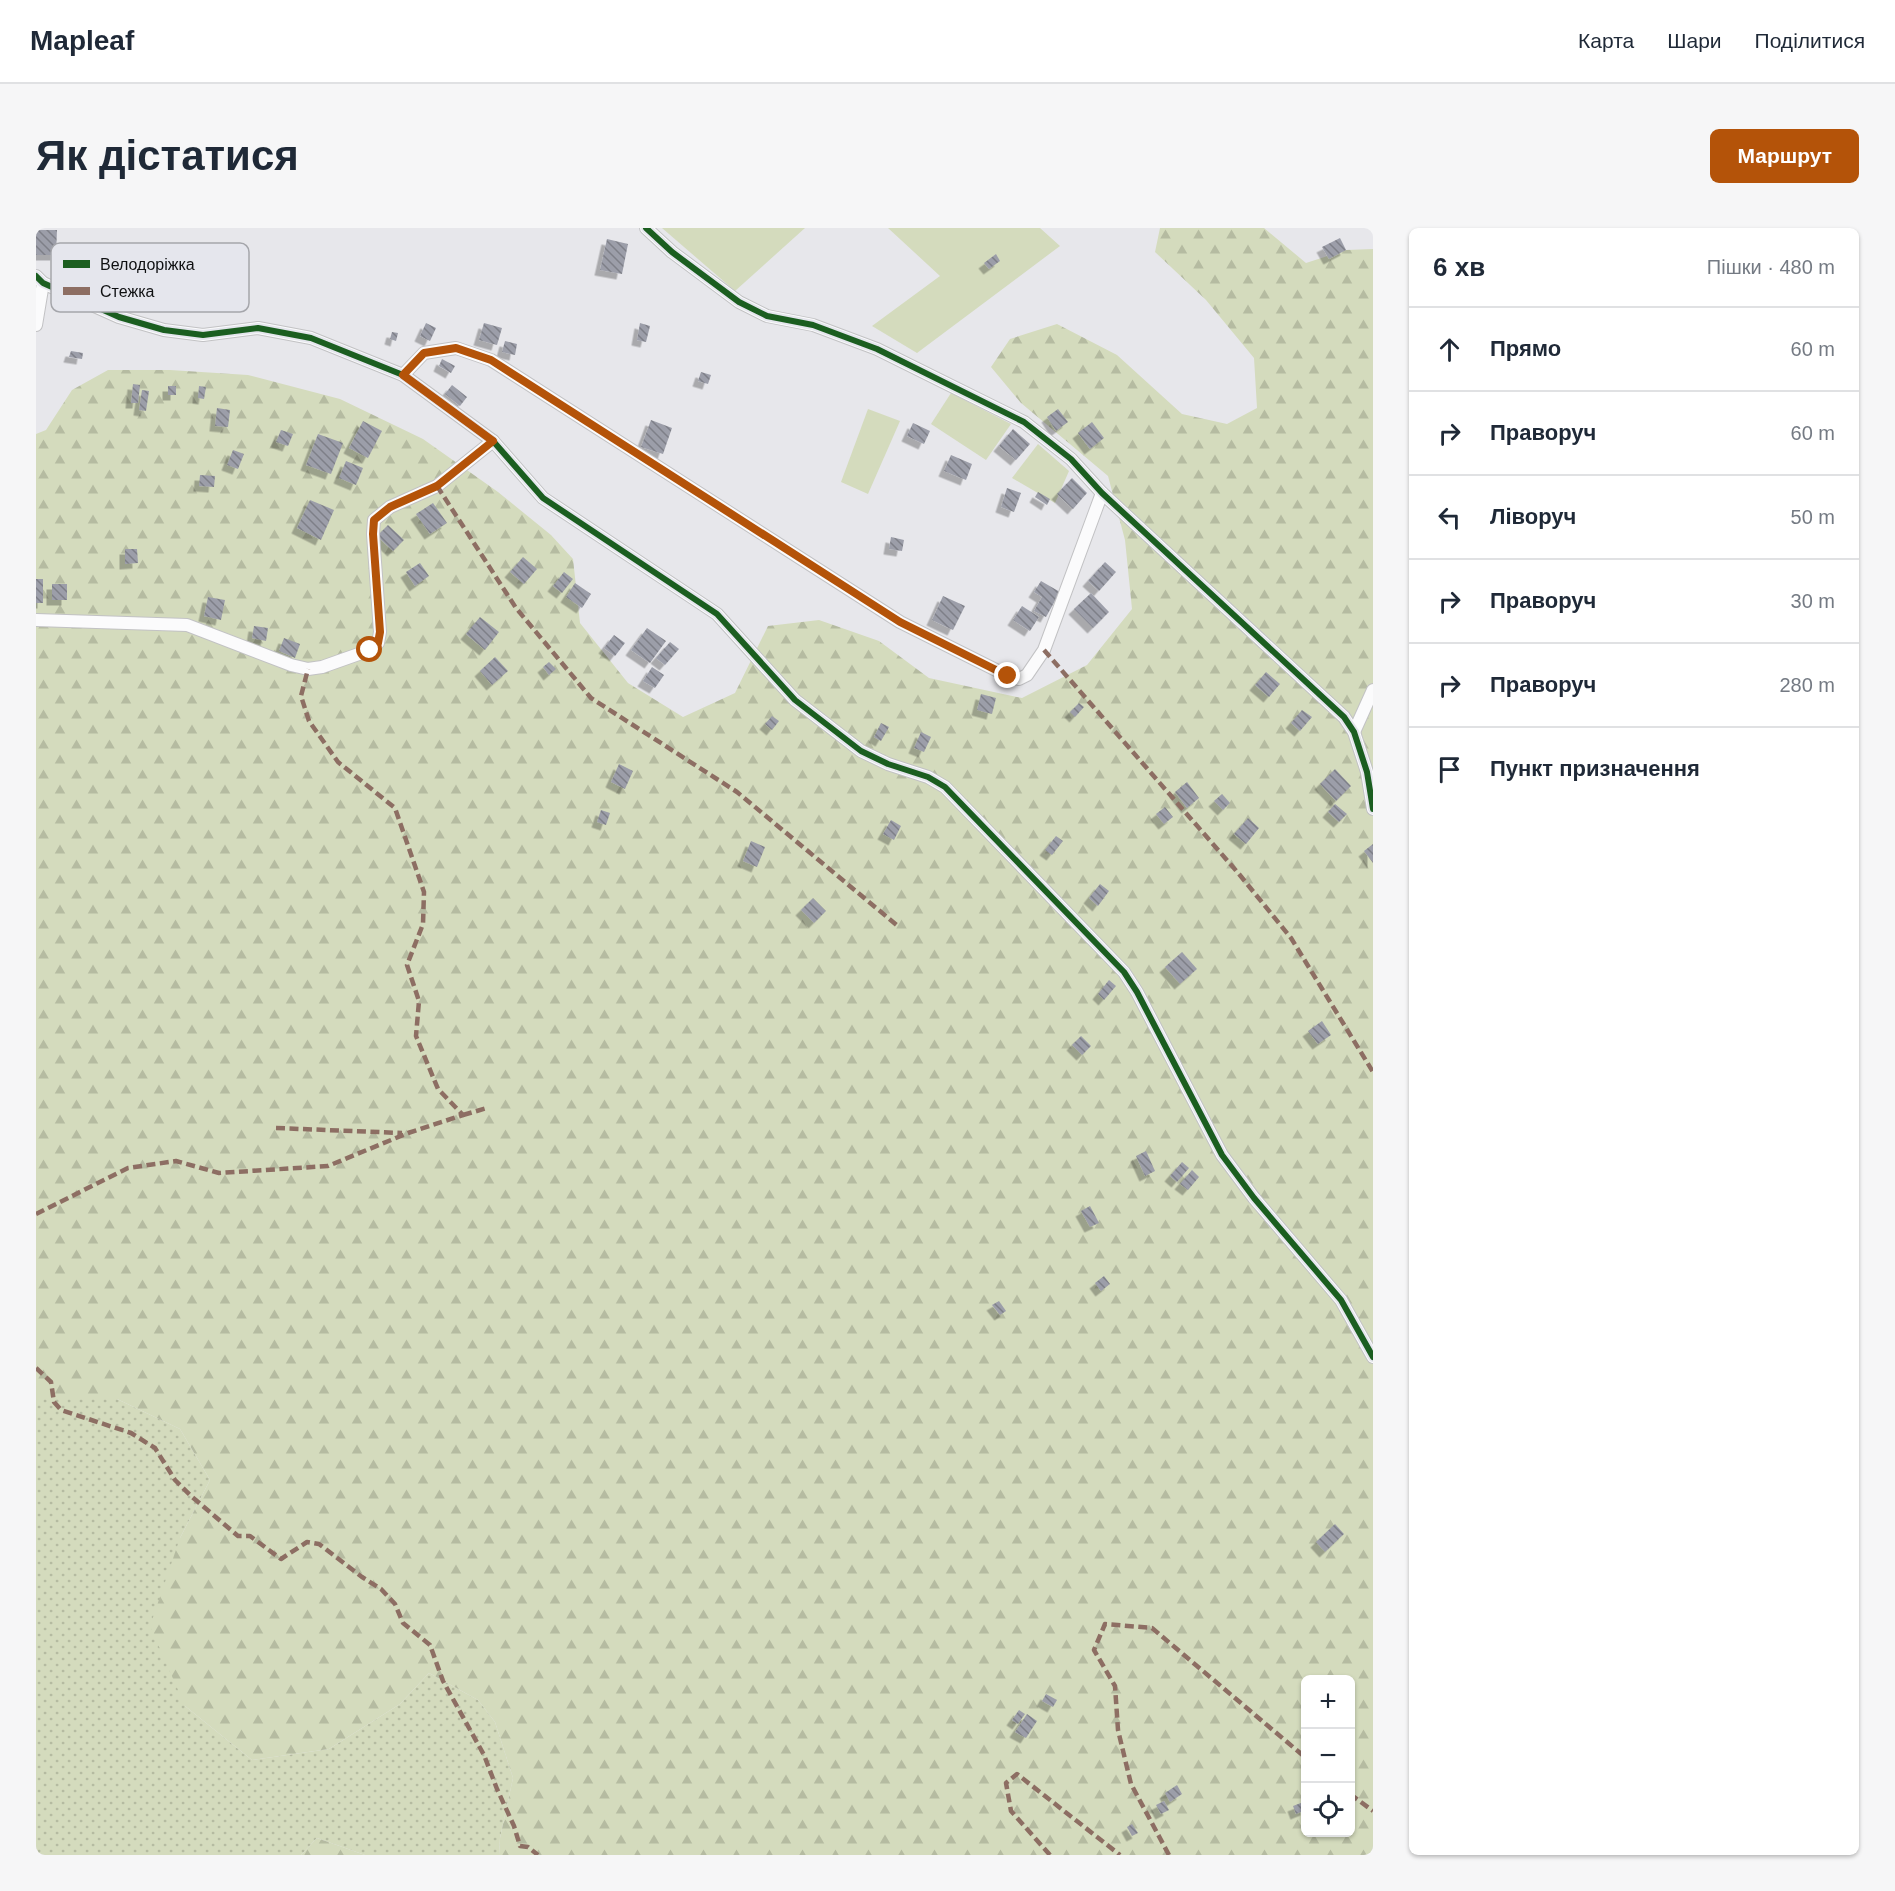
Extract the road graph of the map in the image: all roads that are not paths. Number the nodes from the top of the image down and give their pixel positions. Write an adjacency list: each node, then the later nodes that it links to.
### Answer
1 (646, 228): 7 (street)
2 (39, 280): 4 (street)
3 (108, 312): 5 (street)
4 (36, 325)
5 (403, 375): 6 (street); 7 (street)
6 (493, 441): 8 (street); 12 (street)
7 (1102, 493): 10 (street)
8 (36, 620)
9 (1373, 690): 10 (street)
10 (1354, 732): 11 (street)
11 (1373, 809)
12 (1373, 1357)

